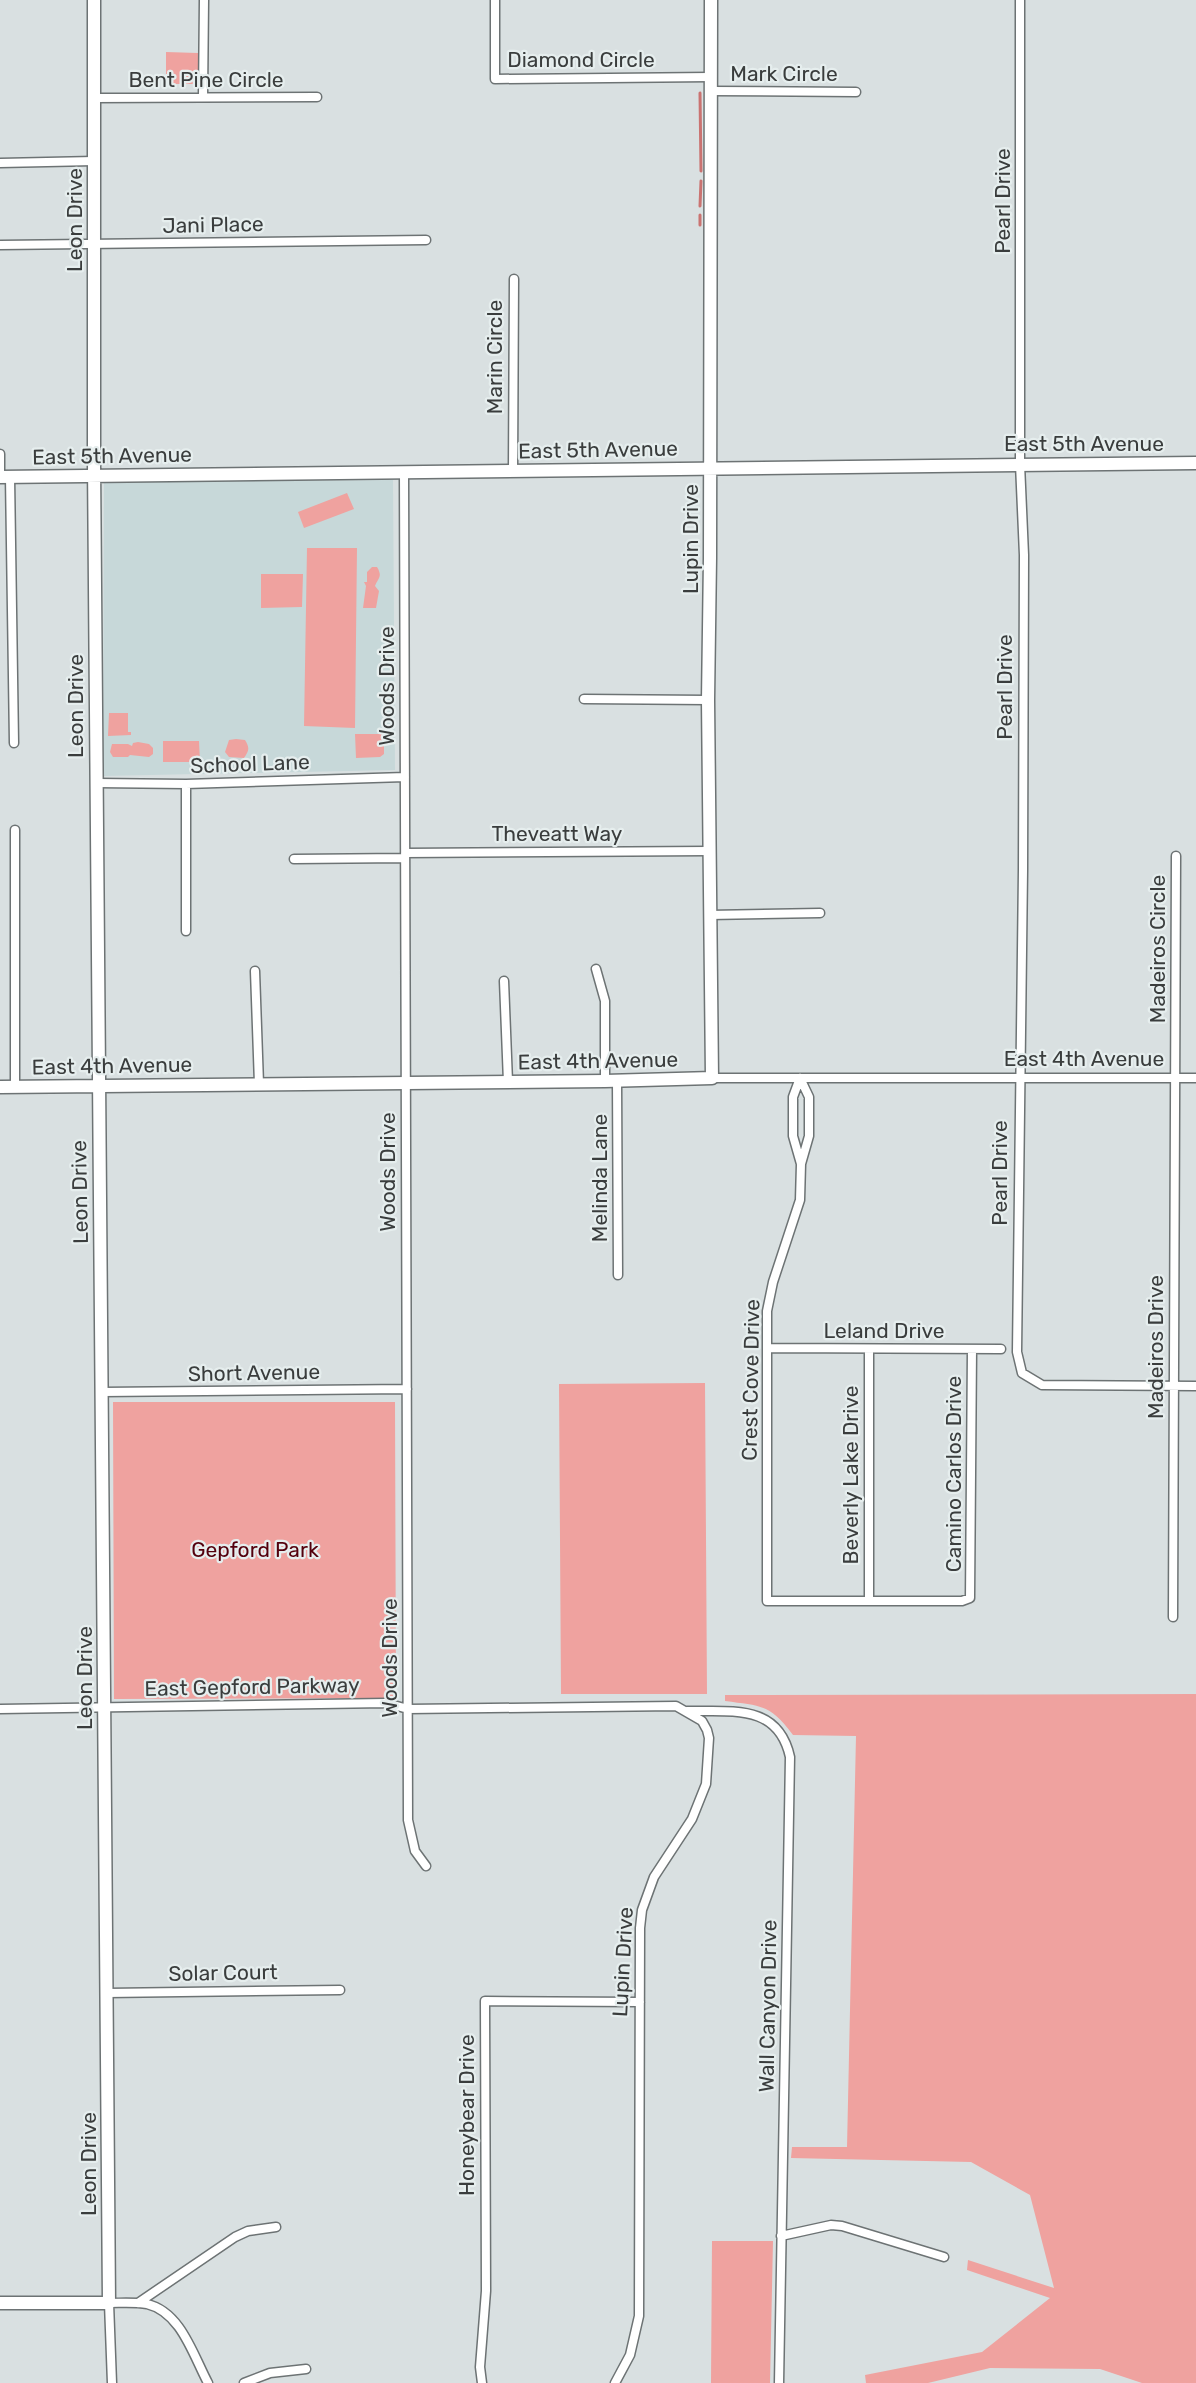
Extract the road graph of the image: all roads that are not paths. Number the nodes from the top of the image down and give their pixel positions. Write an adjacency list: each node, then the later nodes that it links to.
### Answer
1 (94, 0): 9 (street, Leon Drive)
2 (204, 0): 10 (street)
3 (495, 0): 6 (street, Diamond Circle)
4 (711, 0): 6 (street, Lupin Drive)
5 (1020, 0): 20 (street, Pearl Drive)
6 (711, 77): 7 (street, Lupin Drive)
7 (711, 91): 8 (street, Mark Circle); 21 (street, Lupin Drive)
8 (856, 92)
9 (94, 98): 10 (street, Bent Pine Circle); 12 (street, Leon Drive)
10 (203, 98): 11 (street, Bent Pine Circle)
11 (317, 98)
12 (94, 161): 13 (street); 15 (street, Leon Drive)
13 (0, 163)
14 (426, 240): 15 (street, Jani Place)
15 (94, 244): 16 (street, Jani Place); 24 (street, Leon Drive)
16 (0, 245)
17 (514, 279): 22 (street, Marin Circle)
18 (0, 454): 25 (street)
19 (1196, 463): 20 (street, East 5th Avenue)
20 (1020, 464): 21 (street, East 5th Avenue); 47 (street, Pearl Drive)
21 (710, 468): 22 (street, East 5th Avenue); 27 (street, Lupin Drive)
22 (513, 471): 23 (street, East 5th Avenue)
23 (404, 472): 24 (street, East 5th Avenue); 29 (street, Woods Drive)
24 (94, 476): 25 (street, East 5th Avenue); 30 (street, Leon Drive)
25 (4, 477): 28 (street)
26 (584, 699): 27 (street)
27 (708, 700): 33 (street, Lupin Drive)
28 (14, 743)
29 (405, 777): 31 (street, School Lane); 34 (street, Woods Drive)
30 (97, 783): 31 (street, School Lane); 52 (street, Leon Drive)
31 (186, 784): 39 (street)
32 (15, 830): 54 (street)
33 (709, 851): 34 (street, Theveatt Way); 38 (street, Lupin Drive)
34 (405, 856): 36 (street, Theveatt Way); 50 (street, Woods Drive)
35 (1176, 856): 45 (street, Madeiros Circle)
36 (294, 859)
37 (820, 913): 38 (street)
38 (709, 915): 43 (street, Lupin Drive)
39 (186, 931)
40 (596, 969): 48 (street, Melinda Lane)
41 (255, 971): 51 (street)
42 (504, 981): 49 (street)
43 (712, 1078): 44 (street, East 4th Avenue); 48 (street, East 4th Avenue)
44 (800, 1078): 47 (street, East 4th Avenue); 55 (street, Crest Cove Drive); 55 (street, Crest Cove Drive)
45 (1175, 1078): 46 (street, East 4th Avenue); 47 (street, East 4th Avenue); 61 (street, Madeiros Drive)
46 (1196, 1078)
47 (1018, 1080): 61 (street, Pearl Drive)
48 (611, 1081): 49 (street, East 4th Avenue); 56 (street, Melinda Lane)
49 (508, 1082): 50 (street, East 4th Avenue)
50 (406, 1083): 51 (street, East 4th Avenue); 63 (street, Woods Drive)
51 (259, 1084): 52 (street, East 4th Avenue)
52 (99, 1085): 54 (street, East 4th Avenue); 64 (street, Leon Drive)
53 (0, 1087): 54 (street, East 4th Avenue)
54 (15, 1087)
55 (801, 1164): 57 (street, Crest Cove Drive)
56 (618, 1275)
57 (768, 1348): 58 (street, Leland Drive); 65 (street, Crest Cove Drive)
58 (869, 1349): 59 (street, Leland Drive); 65 (street, Beverly Lake Drive)
59 (972, 1349): 60 (street, Leland Drive); 65 (street, Camino Carlos Drive)
60 (1001, 1349)
61 (1174, 1386): 62 (street); 66 (street, Madeiros Drive)
62 (1196, 1386)
63 (407, 1389): 64 (street, Short Avenue); 69 (street, Woods Drive)
64 (102, 1392): 67 (street, Leon Drive)
65 (869, 1601)
66 (1173, 1617)
67 (105, 1707): 68 (street, East Gepford Parkway); 69 (street, East Gepford Parkway); 73 (street, Leon Drive)
68 (0, 1708)
69 (408, 1709): 70 (street, East Gepford Parkway); 71 (street, Woods Drive)
70 (684, 1710): 74 (street, Lupin Drive); 76 (street, Wall Canyon Drive)
71 (426, 1866)
72 (340, 1990): 73 (street, Solar Court)
73 (107, 1993): 79 (street, Leon Drive)
74 (640, 2002): 85 (street, Honeybear Drive); 86 (street, Lupin Drive)
75 (276, 2227): 80 (street)
76 (782, 2236): 77 (street); 87 (street, Wall Canyon Drive)
77 (944, 2257)
78 (0, 2303): 79 (street)
79 (109, 2303): 80 (street); 82 (street, Leon Drive)
80 (138, 2303): 83 (street)
81 (306, 2369): 84 (street)
82 (112, 2383)
83 (208, 2383)
84 (244, 2383)
85 (482, 2383)
86 (615, 2383)
87 (779, 2383)

